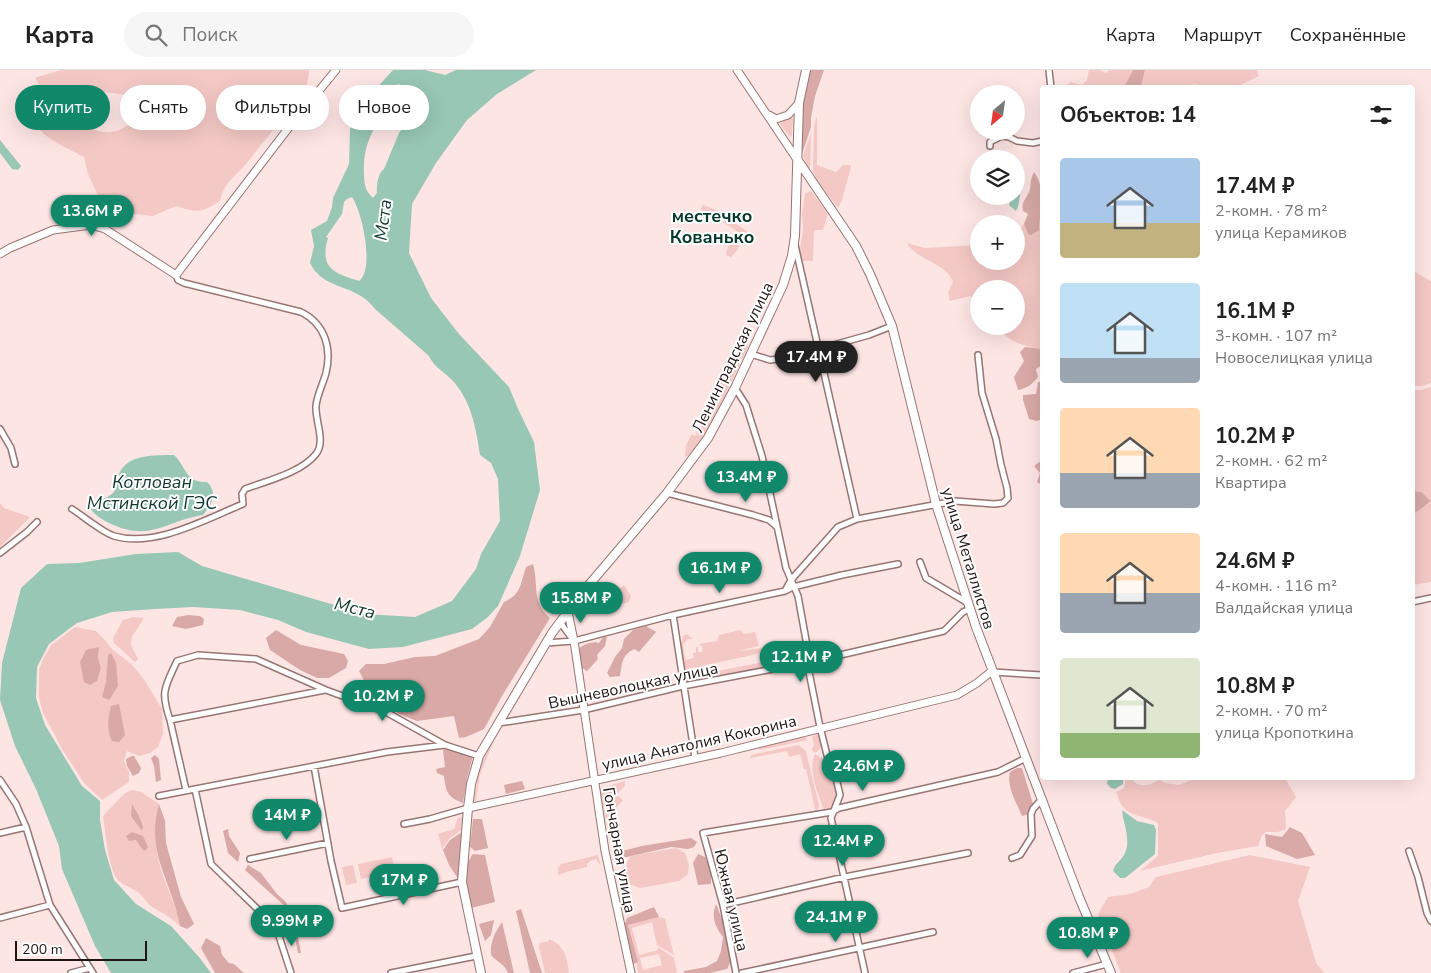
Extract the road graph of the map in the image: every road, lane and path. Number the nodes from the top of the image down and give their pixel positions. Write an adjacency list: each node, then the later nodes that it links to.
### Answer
1 (336, 70): 13 (street)
2 (737, 70): 7 (street)
3 (806, 70): 6 (main road, Ленинградская улица)
4 (1048, 70): 5 (street)
5 (1050, 85)
6 (798, 102): 7 (street); 10 (main road, Ленинградская улица)
7 (767, 114): 10 (street)
8 (1040, 142): 9 (street)
9 (990, 146)
10 (796, 158): 11 (main road, Ленинградская улица); 14 (main road, улица Металлистов)
11 (794, 242): 15 (street); 16 (main road, Ленинградская улица)
12 (0, 254): 13 (street)
13 (176, 275): 23 (street)
14 (892, 326): 15 (street); 22 (main road, улица Металлистов)
15 (818, 350): 16 (street); 24 (street)
16 (751, 354): 18 (main road, Ленинградская улица)
17 (978, 355): 22 (street)
18 (735, 388): 21 (main road, Ленинградская улица); 26 (street)
19 (0, 429): 20 (street)
20 (15, 464)
21 (667, 493): 26 (street); 36 (main road, Ленинградская улица)
22 (936, 504): 24 (street); 35 (main road, улица Металлистов)
23 (72, 509)
24 (857, 519): 30 (street)
25 (37, 522): 27 (street)
26 (777, 526): 30 (street)
27 (0, 553)
28 (920, 562): 35 (street)
29 (898, 564): 31 (street)
30 (791, 580): 31 (street); 32 (street)
31 (793, 587): 32 (street); 41 (street)
32 (785, 591): 37 (street)
33 (1431, 598): 34 (street)
34 (1415, 601)
35 (969, 606): 41 (street, Вышневолоцкая улица); 42 (main road, улица Металлистов)
36 (568, 612): 38 (main road, Ленинградская улица); 39 (street, Гончарная улица)
37 (673, 615): 39 (street); 44 (street)
38 (560, 622): 39 (street, Гончарная улица); 40 (main road, Ленинградская улица)
39 (574, 641): 40 (street); 46 (street, Гончарная улица)
40 (544, 644): 48 (main road, Ленинградская улица)
41 (810, 662): 44 (street, Вышневолоцкая улица); 49 (street)
42 (992, 671): 43 (street); 49 (street, улица Анатолия Кокорина); 53 (main road, улица Металлистов)
43 (1040, 675)
44 (683, 686): 46 (street, Вышневолоцкая улица); 52 (street)
45 (326, 690): 47 (street); 47 (street); 50 (street)
46 (583, 710): 48 (street, Вышневолоцкая улица); 56 (street, Гончарная улица)
47 (170, 720): 58 (street)
48 (498, 724): 51 (main road, Ленинградская улица)
49 (820, 727): 52 (street, улица Анатолия Кокорина); 62 (street)
50 (445, 745): 51 (street); 54 (street)
51 (479, 756): 61 (main road, Ленинградская улица)
52 (695, 758): 56 (street, улица Анатолия Кокорина)
53 (1026, 758): 60 (main road, улица Металлистов); 62 (street)
54 (314, 766): 57 (street); 66 (street)
55 (0, 780): 64 (street)
56 (593, 780): 61 (street, улица Анатолия Кокорина); 86 (street, Гончарная улица)
57 (195, 789): 58 (street); 83 (street)
58 (186, 790): 59 (street)
59 (159, 796)
60 (1042, 799): 69 (street); 80 (main road, улица Металлистов)
61 (468, 808): 63 (street, улица Анатолия Кокорина); 72 (main road, Ленинградская улица)
62 (832, 812): 71 (street); 74 (street, Южная улица)
63 (404, 824)
64 (26, 827): 65 (street); 73 (street)
65 (0, 833)
66 (328, 843): 70 (street); 72 (street)
67 (1409, 851): 76 (street)
68 (968, 853): 71 (street)
69 (1012, 858)
70 (250, 859)
71 (845, 877): 74 (street); 78 (street)
72 (462, 882): 79 (main road, Ленинградская улица)
73 (50, 905): 75 (street); 81 (street)
74 (723, 905): 87 (street, Южная улица)
75 (0, 918)
76 (1431, 921)
77 (933, 932): 78 (street)
78 (860, 948): 88 (street); 89 (street)
79 (476, 956): 84 (street); 85 (main road, Ленинградская улица)
80 (1107, 964): 90 (street); 91 (main road, улица Металлистов)
81 (91, 971): 82 (street)
82 (71, 973)
83 (291, 973)
84 (391, 973)
85 (481, 973)
86 (631, 973)
87 (736, 973)
88 (742, 973)
89 (865, 973)
90 (1073, 973)
91 (1111, 973)

